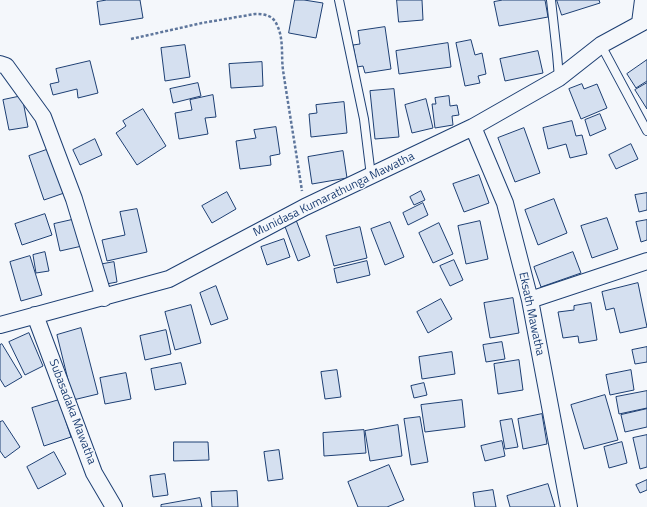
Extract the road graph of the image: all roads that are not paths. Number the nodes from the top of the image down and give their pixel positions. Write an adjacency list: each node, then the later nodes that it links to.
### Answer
1 (339, 0): 10 (lane)
2 (551, 0): 7 (lane)
3 (643, 0): 4 (street)
4 (643, 21): 5 (street, Munidasa Kumarathunga Mawatha)
5 (601, 45): 7 (street, Munidasa Kumarathunga Mawatha); 9 (lane)
6 (0, 64): 12 (street)
7 (559, 78): 8 (street, Munidasa Kumarathunga Mawatha)
8 (473, 127): 10 (street, Munidasa Kumarathunga Mawatha); 13 (street, Eksath Mawatha)
9 (647, 131)
10 (372, 176): 12 (street, Munidasa Kumarathunga Mawatha)
11 (647, 261): 13 (street)
12 (104, 298): 14 (street, Munidasa Kumarathunga Mawatha)
13 (530, 300): 17 (street, Eksath Mawatha)
14 (35, 315): 15 (street, Munidasa Kumarathunga Mawatha); 16 (street, Subasadaka Mawatha)
15 (0, 325)
16 (114, 507)
17 (569, 507)

